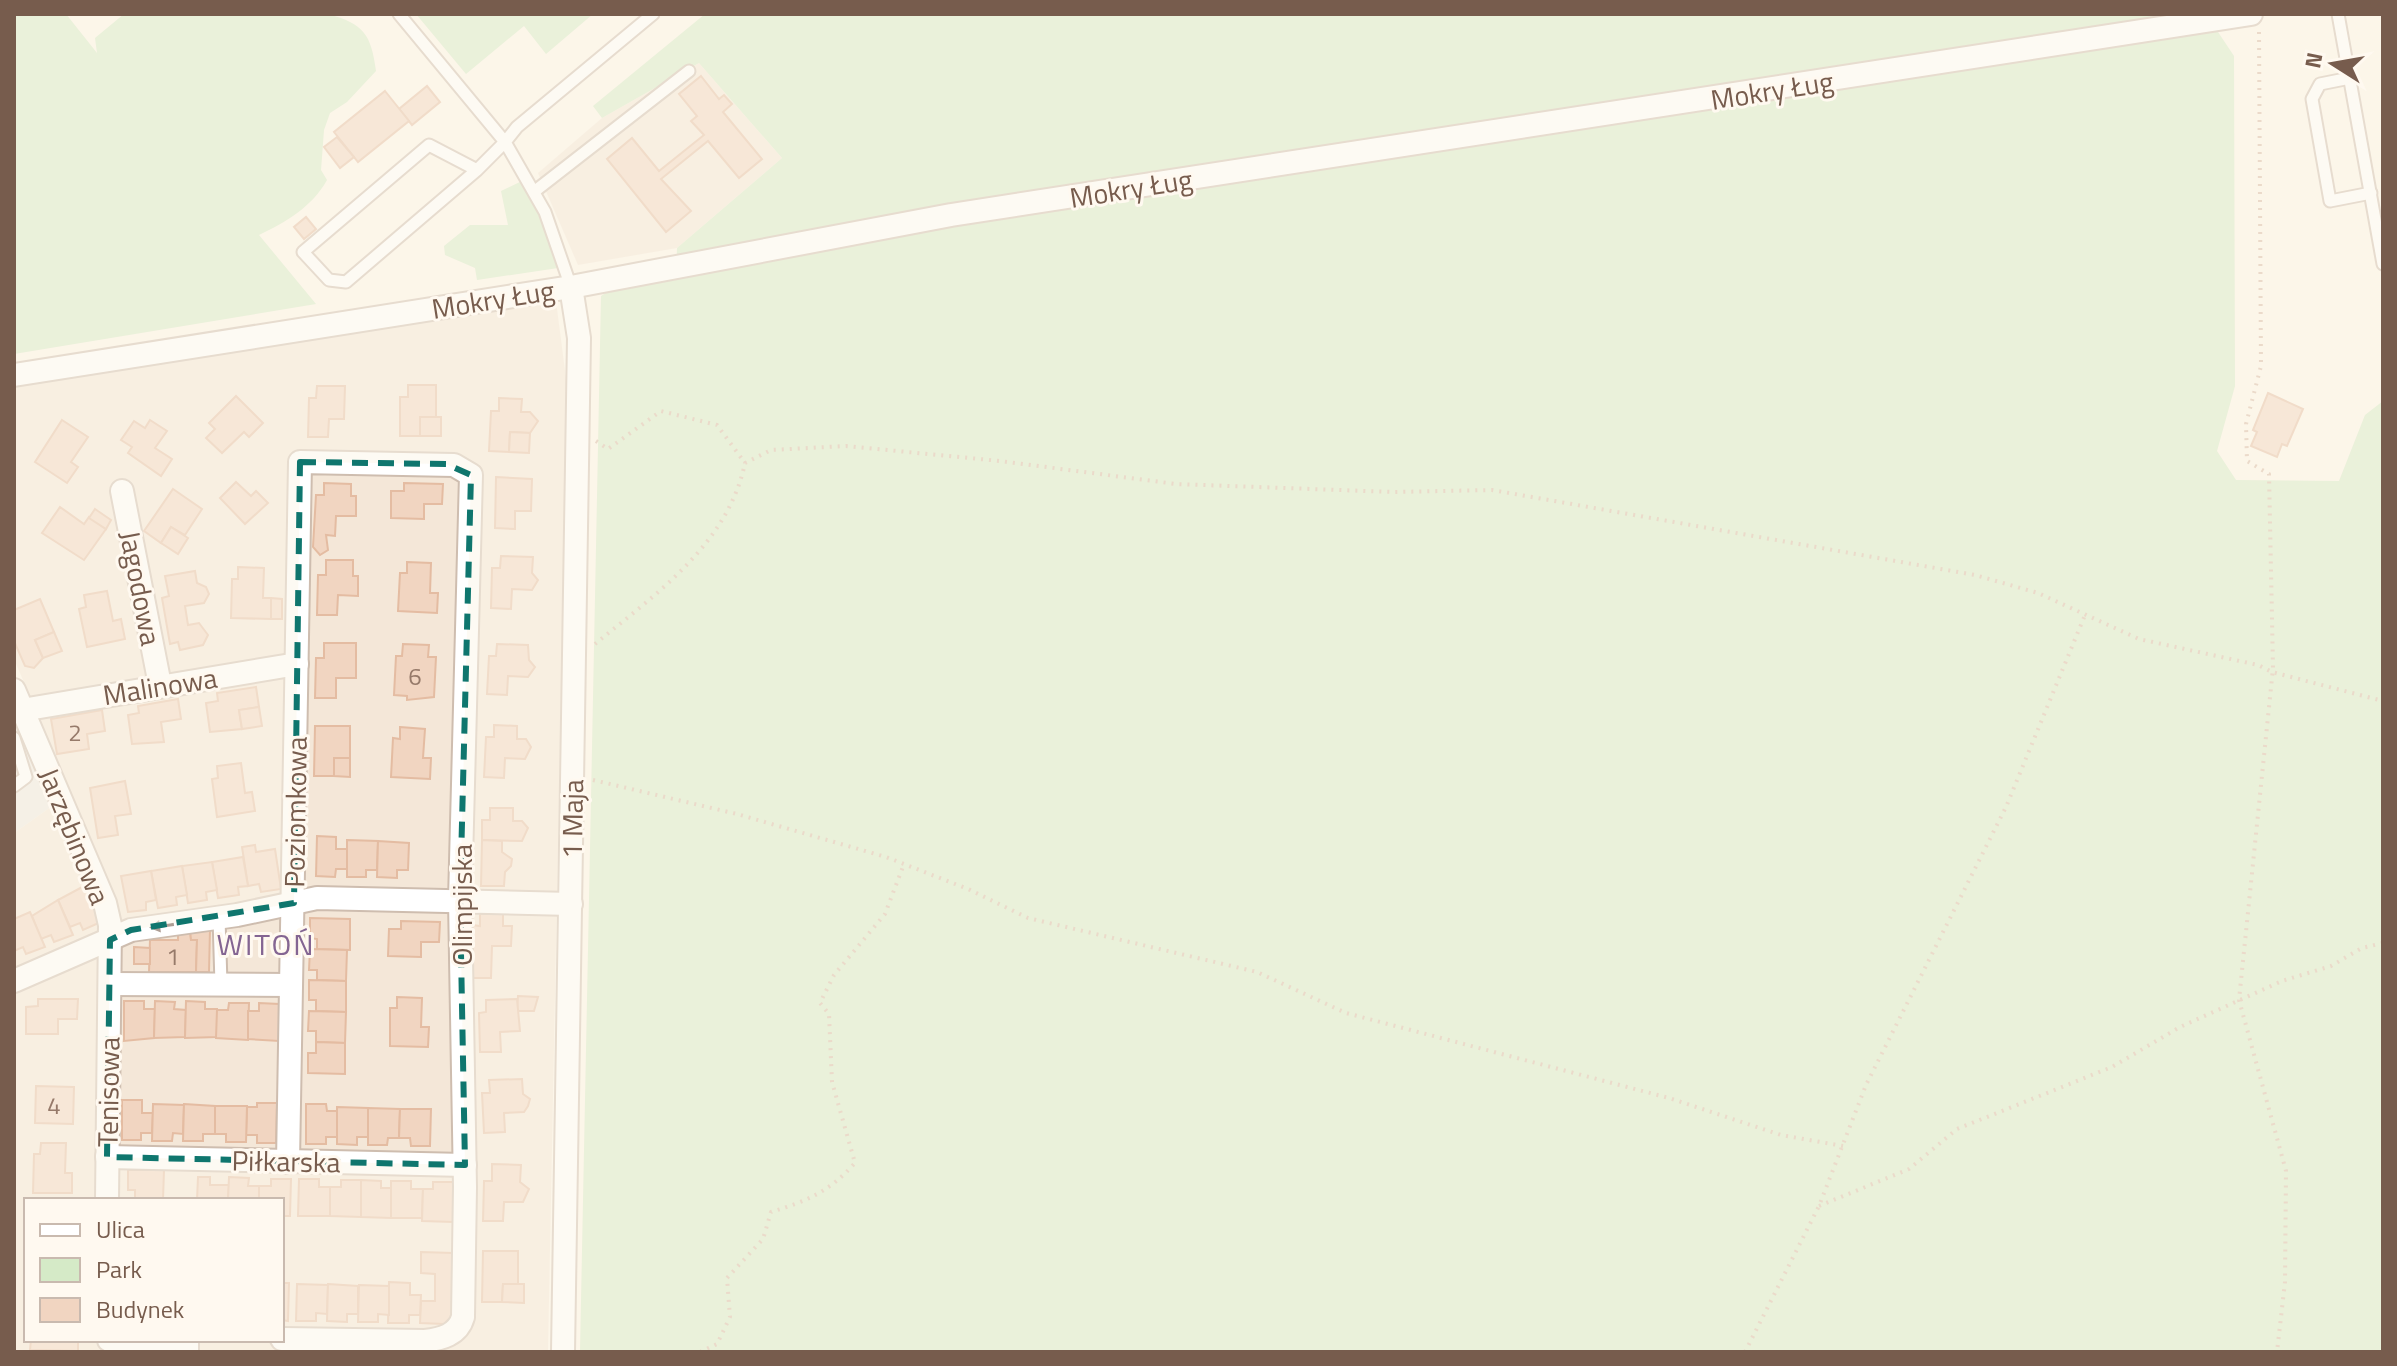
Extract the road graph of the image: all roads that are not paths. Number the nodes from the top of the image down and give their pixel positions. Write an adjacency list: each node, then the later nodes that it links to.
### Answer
1 (399, 14): 7 (lane)
2 (653, 14): 7 (lane)
3 (2338, 14): 6 (lane)
4 (2255, 22): 12 (street, Mokry Ług)
5 (689, 71): 9 (lane)
6 (2350, 78): 10 (lane); 10 (lane)
7 (505, 142): 8 (lane); 9 (lane)
8 (477, 170): 8 (lane)
9 (535, 191): 12 (lane)
10 (2371, 193): 11 (lane)
11 (2383, 264)
12 (571, 287): 13 (street, Mokry Ług); 23 (street, 1 Maja)
13 (14, 375)
14 (300, 462): 16 (street, Poziomkowa); 21 (street, Olimpijska)
15 (122, 491): 17 (street, Jagodowa)
16 (297, 664): 17 (street, Malinowa); 22 (street, Poziomkowa)
17 (160, 685): 18 (street, Malinowa)
18 (18, 700): 25 (street, Jarzębinowa)
19 (14, 738): 20 (lane)
20 (14, 786)
21 (460, 900): 22 (street); 23 (street); 32 (street, Olimpijska)
22 (294, 903): 24 (street); 29 (street, Poziomkowa)
23 (571, 904): 37 (street, 1 Maja)
24 (219, 918): 25 (street, one-way to 25); 28 (lane)
25 (110, 940): 26 (street); 27 (street, Jarzębinowa)
26 (14, 981)
27 (110, 984): 28 (street); 30 (street, Tenisowa)
28 (230, 984): 29 (street)
29 (291, 985): 31 (street, Poziomkowa)
30 (107, 1157): 31 (street, Piłkarska); 33 (street, Tenisowa)
31 (288, 1162): 32 (street, Piłkarska)
32 (465, 1165): 34 (street, Olimpijska)
33 (107, 1198)
34 (284, 1339)
35 (112, 1342): 36 (street)
36 (162, 1342)
37 (563, 1352)

